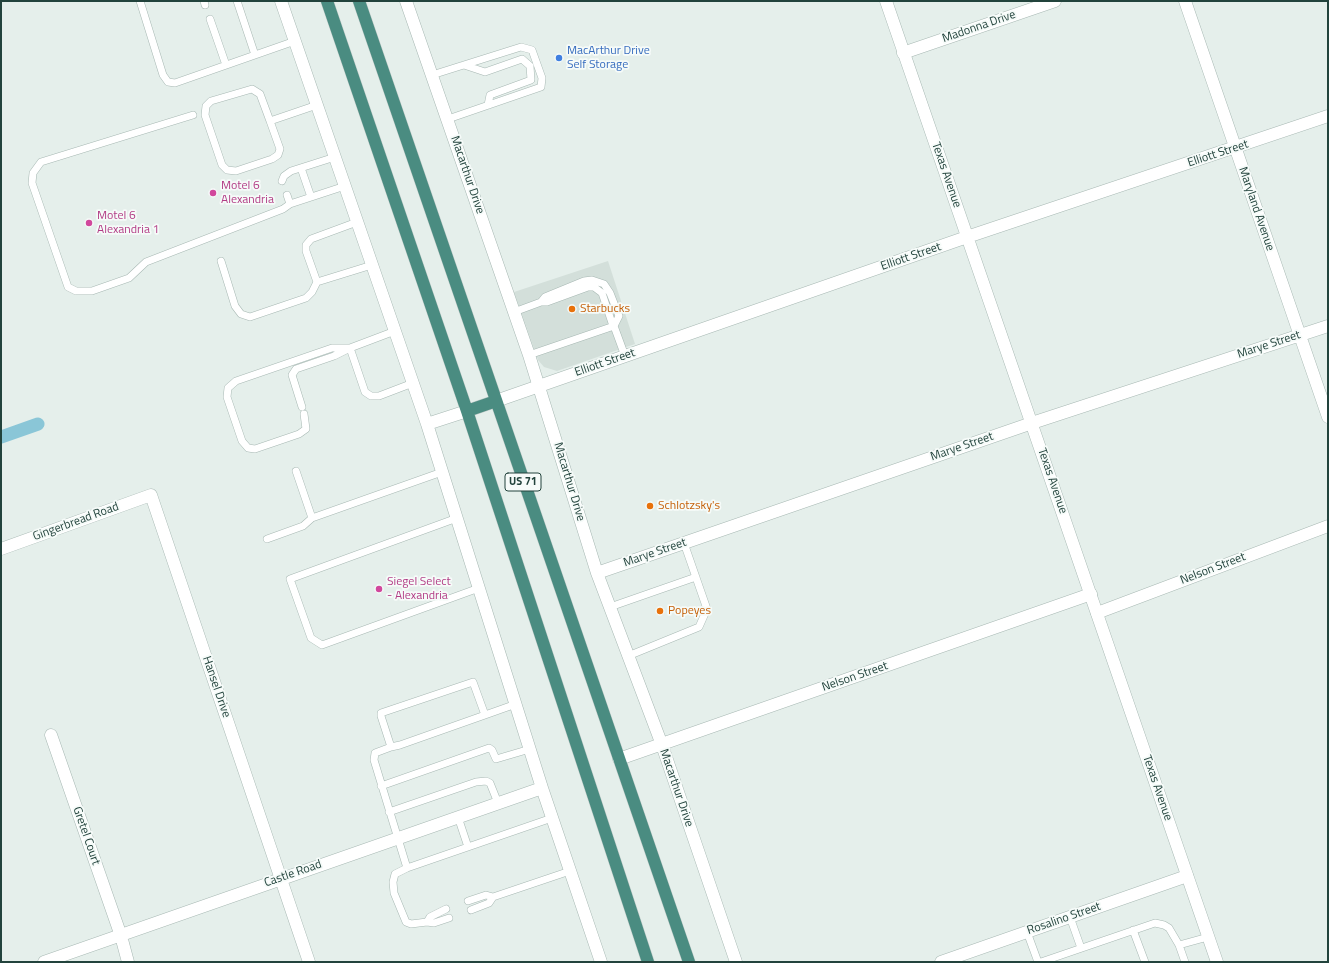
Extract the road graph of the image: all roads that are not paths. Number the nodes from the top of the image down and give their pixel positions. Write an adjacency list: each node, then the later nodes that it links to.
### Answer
1 (140, 1): 14 (lane)
2 (281, 1): 11 (street)
3 (327, 1): 48 (highway, US 71)
4 (359, 1): 46 (highway, US 71)
5 (406, 1): 16 (street, Macarthur Drive)
6 (886, 1): 12 (street, Texas Avenue)
7 (1055, 1): 12 (street, Madonna Drive)
8 (1185, 1): 23 (street, Maryland Avenue)
9 (236, 3): 13 (lane)
10 (213, 22): 14 (lane)
11 (295, 41): 13 (lane); 17 (street)
12 (903, 53): 32 (street, Texas Avenue)
13 (255, 55): 14 (lane)
14 (226, 65)
15 (464, 65): 16 (lane); 18 (lane); 18 (lane)
16 (432, 75): 21 (street, Macarthur Drive)
17 (317, 105): 22 (lane); 24 (street)
18 (488, 105): 21 (lane)
19 (193, 115): 30 (lane)
20 (1328, 116): 23 (street, Elliott Street)
21 (448, 119): 36 (street, Macarthur Drive)
22 (270, 121): 22 (lane)
23 (1235, 148): 32 (street, Elliott Street); 40 (street, Maryland Avenue)
24 (335, 157): 25 (lane); 27 (street)
25 (301, 168): 26 (lane); 29 (lane)
26 (282, 181)
27 (345, 186): 29 (lane); 31 (street)
28 (287, 195): 30 (lane)
29 (311, 197): 30 (lane)
30 (290, 204)
31 (357, 222): 34 (street); 35 (lane)
32 (967, 237): 43 (street, Elliott Street); 51 (street, Texas Avenue)
33 (220, 261): 35 (lane)
34 (372, 265): 35 (lane); 39 (street)
35 (317, 282)
36 (514, 312): 37 (lane); 42 (street, Macarthur Drive)
37 (614, 326): 42 (lane); 43 (lane)
38 (1328, 326): 40 (street, Marye Street)
39 (395, 331): 41 (lane); 44 (street)
40 (1300, 335): 50 (street, Maryland Avenue); 51 (street, Marye Street)
41 (350, 348): 44 (lane); 47 (lane); 49 (lane)
42 (529, 355): 45 (street, Macarthur Drive)
43 (625, 356): 45 (street, Elliott Street)
44 (413, 383): 52 (street)
45 (539, 386): 46 (street, Elliott Street); 62 (street, Macarthur Drive)
46 (496, 401): 48 (highway); 75 (highway, US 71)
47 (302, 407)
48 (467, 411): 52 (street); 105 (highway, US 71)
49 (304, 414)
50 (1328, 417)
51 (1032, 423): 60 (street, Marye Street); 65 (street, Texas Avenue)
52 (428, 424): 54 (street)
53 (296, 471): 56 (lane)
54 (442, 472): 56 (lane); 57 (street)
55 (151, 495): 61 (street, Gingerbread Road); 87 (street, Hansel Drive)
56 (312, 518): 59 (lane)
57 (457, 518): 64 (street); 64 (lane)
58 (1328, 526): 67 (street, Nelson Street)
59 (267, 539)
60 (684, 543): 62 (street, Marye Street); 63 (lane)
61 (1, 549)
62 (597, 573): 66 (street, Macarthur Drive)
63 (693, 578): 66 (lane); 68 (lane)
64 (479, 588): 69 (street)
65 (1091, 594): 67 (street, Texas Avenue); 72 (street, Nelson Street)
66 (610, 607): 68 (street, Macarthur Drive)
67 (1098, 612): 86 (street, Texas Avenue)
68 (628, 656): 72 (street, Macarthur Drive)
69 (516, 704): 70 (lane); 74 (street)
70 (485, 715): 73 (lane); 73 (lane)
71 (51, 735): 97 (street, Gretel Court)
72 (662, 745): 75 (street, Nelson Street); 107 (street, Macarthur Drive)
73 (391, 747): 76 (lane)
74 (530, 749): 76 (lane); 77 (street)
75 (619, 759): 106 (highway, US 71)
76 (381, 786): 79 (lane)
77 (542, 788): 78 (street, Castle Road); 81 (street)
78 (498, 803): 79 (lane); 80 (street, Castle Road)
79 (389, 812): 82 (lane)
80 (458, 817): 82 (street, Castle Road); 83 (lane)
81 (552, 818): 83 (lane); 85 (street)
82 (397, 838): 84 (lane); 87 (street, Castle Road)
83 (468, 847): 84 (lane)
84 (406, 868): 94 (lane)
85 (570, 872): 88 (lane); 104 (street)
86 (1187, 876): 92 (street, Rosalino Street); 98 (street, Texas Avenue)
87 (281, 878): 97 (street, Castle Road); 103 (street, Hansel Drive)
88 (493, 897): 89 (lane); 91 (lane)
89 (468, 901)
90 (446, 909): 94 (lane)
91 (471, 910)
92 (1070, 917): 96 (street, Rosalino Street); 100 (lane)
93 (449, 918): 94 (lane)
94 (427, 922)
95 (1133, 930): 99 (lane); 100 (lane); 110 (lane)
96 (1027, 932): 108 (street, Rosalino Street); 109 (lane)
97 (121, 936): 101 (street, Castle Road); 102 (street, Gretel Court)
98 (1208, 937): 99 (lane); 112 (street, Texas Avenue)
99 (1179, 945): 111 (lane)
100 (1081, 948): 109 (lane)
101 (44, 962)
102 (128, 962)
103 (309, 962)
104 (601, 962)
105 (648, 962)
106 (689, 962)
107 (736, 962)
108 (941, 962)
109 (1040, 962)
110 (1145, 962)
111 (1185, 962)
112 (1216, 962)

